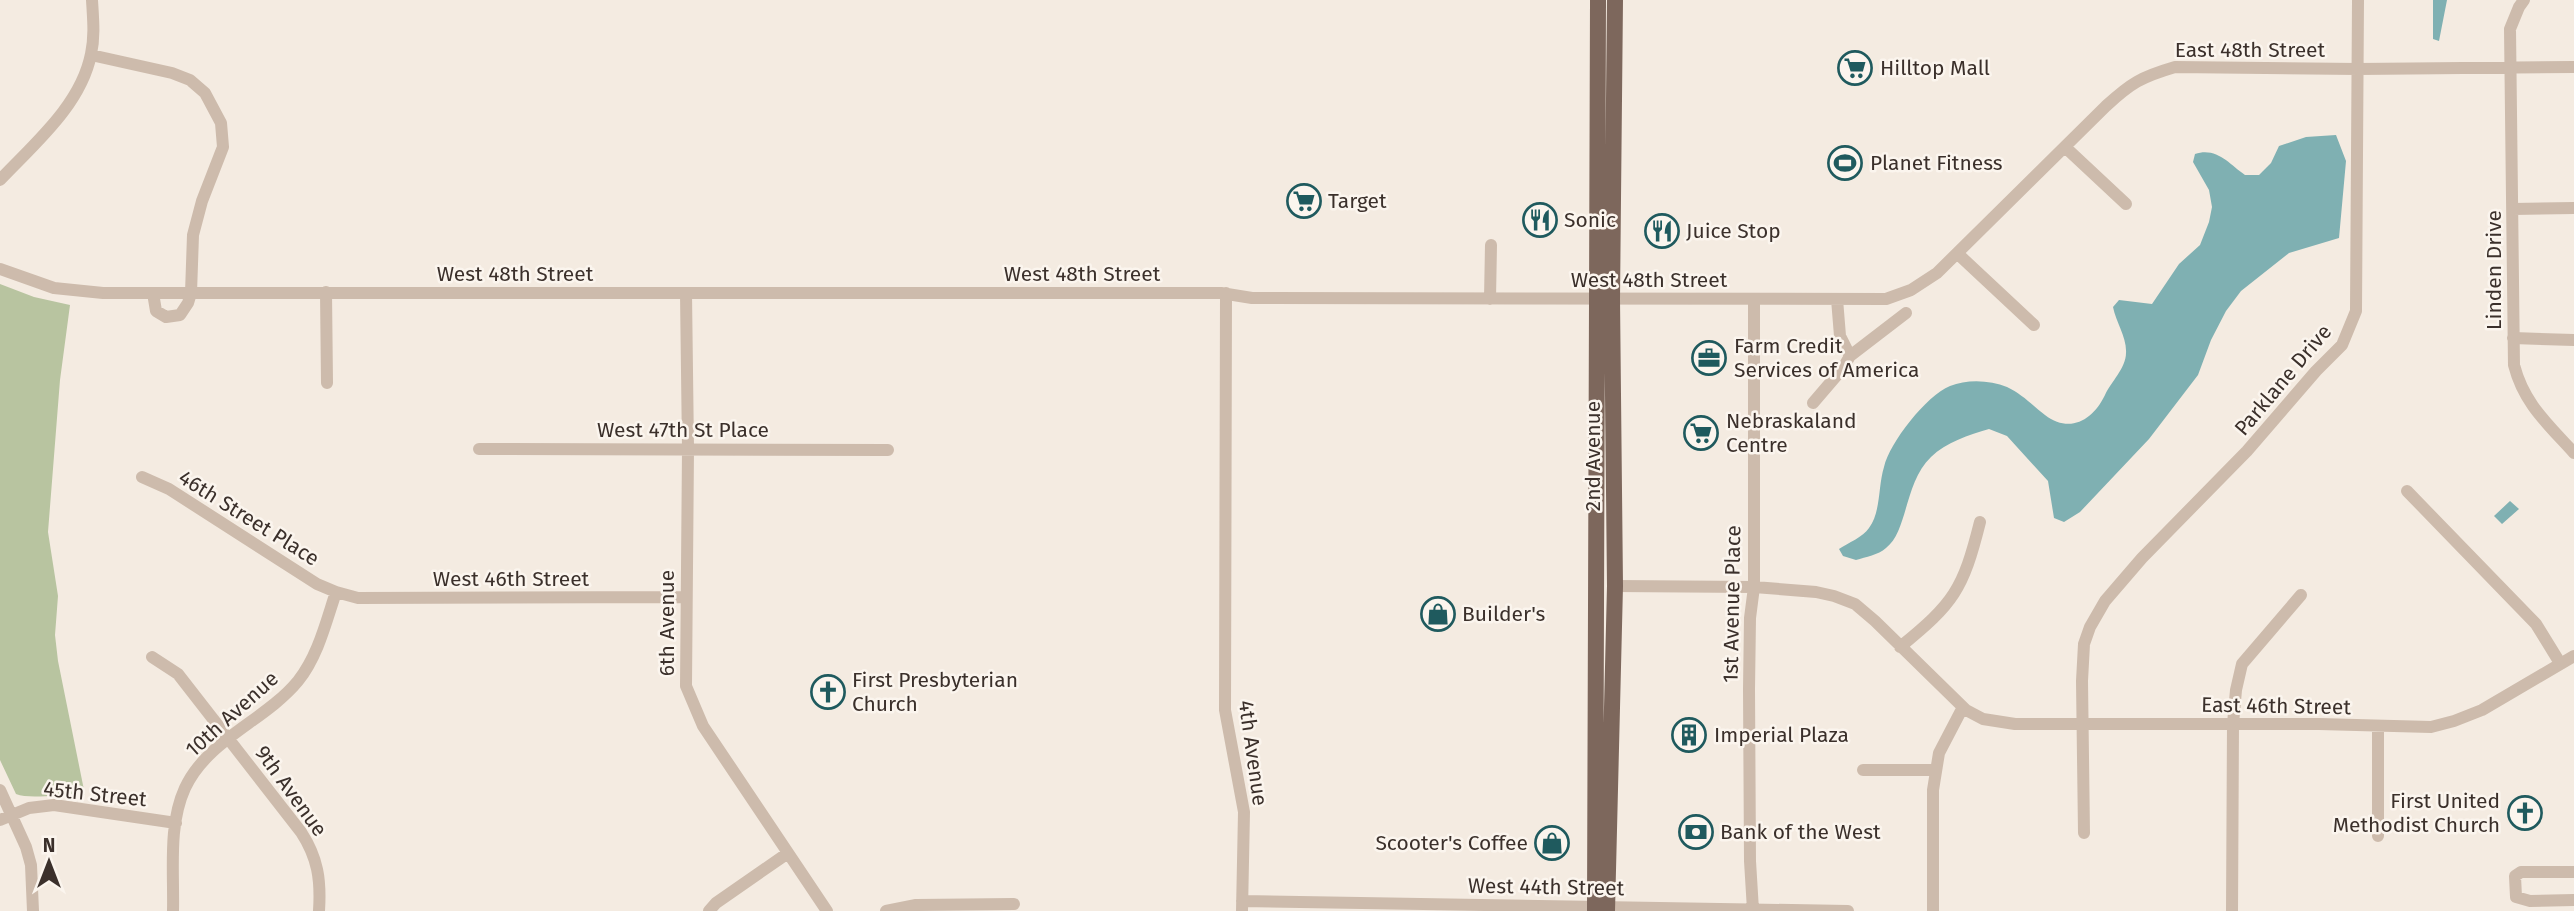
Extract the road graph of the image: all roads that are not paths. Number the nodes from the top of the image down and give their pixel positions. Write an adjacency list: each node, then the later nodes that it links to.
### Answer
1 (92, 0): 6 (street)
2 (1598, 0): 24 (main road, 2nd Avenue)
3 (1615, 0): 24 (main road, 2nd Avenue)
4 (2358, 0): 9 (street, Parklane Drive)
5 (2524, 0): 7 (street, Linden Drive)
6 (91, 55): 11 (street); 20 (street)
7 (2510, 67): 8 (street, East 48th Street); 9 (street, East 48th Street); 14 (street, Linden Drive)
8 (2574, 67)
9 (2358, 69): 10 (street, East 48th Street); 51 (street, Parklane Drive)
10 (2065, 146): 12 (street); 16 (street, East 48th Street)
11 (0, 180)
12 (2126, 204)
13 (2574, 208): 14 (street)
14 (2513, 209): 29 (street, Linden Drive)
15 (1490, 245): 23 (street)
16 (1958, 254): 25 (street, West 48th Street); 28 (street)
17 (0, 269): 19 (street, West 48th Street)
18 (326, 292): 20 (street, West 48th Street); 21 (street, West 48th Street); 32 (street)
19 (153, 293): 20 (street, West 48th Street); 20 (street)
20 (191, 293)
21 (686, 293): 22 (street, West 48th Street); 35 (street, 6th Avenue)
22 (1226, 293): 23 (street, West 48th Street); 66 (street, 4th Avenue)
23 (1490, 299): 24 (street, West 48th Street)
24 (1605, 299): 26 (street, West 48th Street); 41 (main road, 2nd Avenue); 67 (main road, 2nd Avenue)
25 (1837, 299): 26 (street, West 48th Street); 31 (street)
26 (1754, 300): 42 (street, 1st Avenue Place)
27 (1906, 313): 31 (street)
28 (2034, 325)
29 (2513, 338): 30 (street); 37 (street, Linden Drive)
30 (2574, 340)
31 (1850, 356): 33 (street)
32 (327, 383)
33 (1813, 403)
34 (479, 449): 35 (street, West 47th St Place)
35 (688, 449): 36 (street, West 47th St Place); 45 (street, 6th Avenue)
36 (888, 450)
37 (2574, 453)
38 (142, 477): 43 (street, 46th Street Place)
39 (2407, 491): 49 (street)
40 (1980, 522): 46 (street)
41 (1615, 586): 42 (street); 67 (main road, 2nd Avenue)
42 (1754, 587): 46 (street); 68 (street, 1st Avenue Place)
43 (336, 592): 45 (street, West 46th Street); 54 (street, 10th Avenue)
44 (2301, 595): 52 (street)
45 (686, 597): 62 (street, 6th Avenue)
46 (1900, 647): 50 (street)
47 (2574, 656): 49 (street, East 46th Street)
48 (152, 657): 54 (street, 9th Avenue)
49 (2560, 663): 53 (street, East 46th Street)
50 (1963, 707): 51 (street, East 46th Street); 56 (street)
51 (2082, 724): 52 (street, East 46th Street); 60 (street, Parklane Drive)
52 (2233, 724): 53 (street, East 46th Street); 78 (street)
53 (2378, 727): 61 (street)
54 (228, 739): 59 (street, 10th Avenue); 72 (street, 9th Avenue)
55 (1863, 770): 56 (street)
56 (1936, 770): 77 (street)
57 (0, 790): 58 (street)
58 (6, 818): 59 (street, 45th Street); 70 (street)
59 (176, 823): 71 (street, 10th Avenue)
60 (2084, 833)
61 (2378, 836)
62 (788, 853): 73 (street); 74 (street, 6th Avenue)
63 (2574, 872): 64 (street)
64 (2574, 900)
65 (1014, 904): 75 (street)
66 (1242, 906): 67 (street, West 44th Street)
67 (1601, 909): 68 (street, West 44th Street)
68 (1753, 909): 69 (street, West 44th Street)
69 (1802, 910): 76 (street, West 44th Street)
70 (33, 911)
71 (173, 911)
72 (319, 911)
73 (709, 911)
74 (827, 911)
75 (886, 911)
76 (1848, 911)
77 (1933, 911)
78 (2232, 911)

